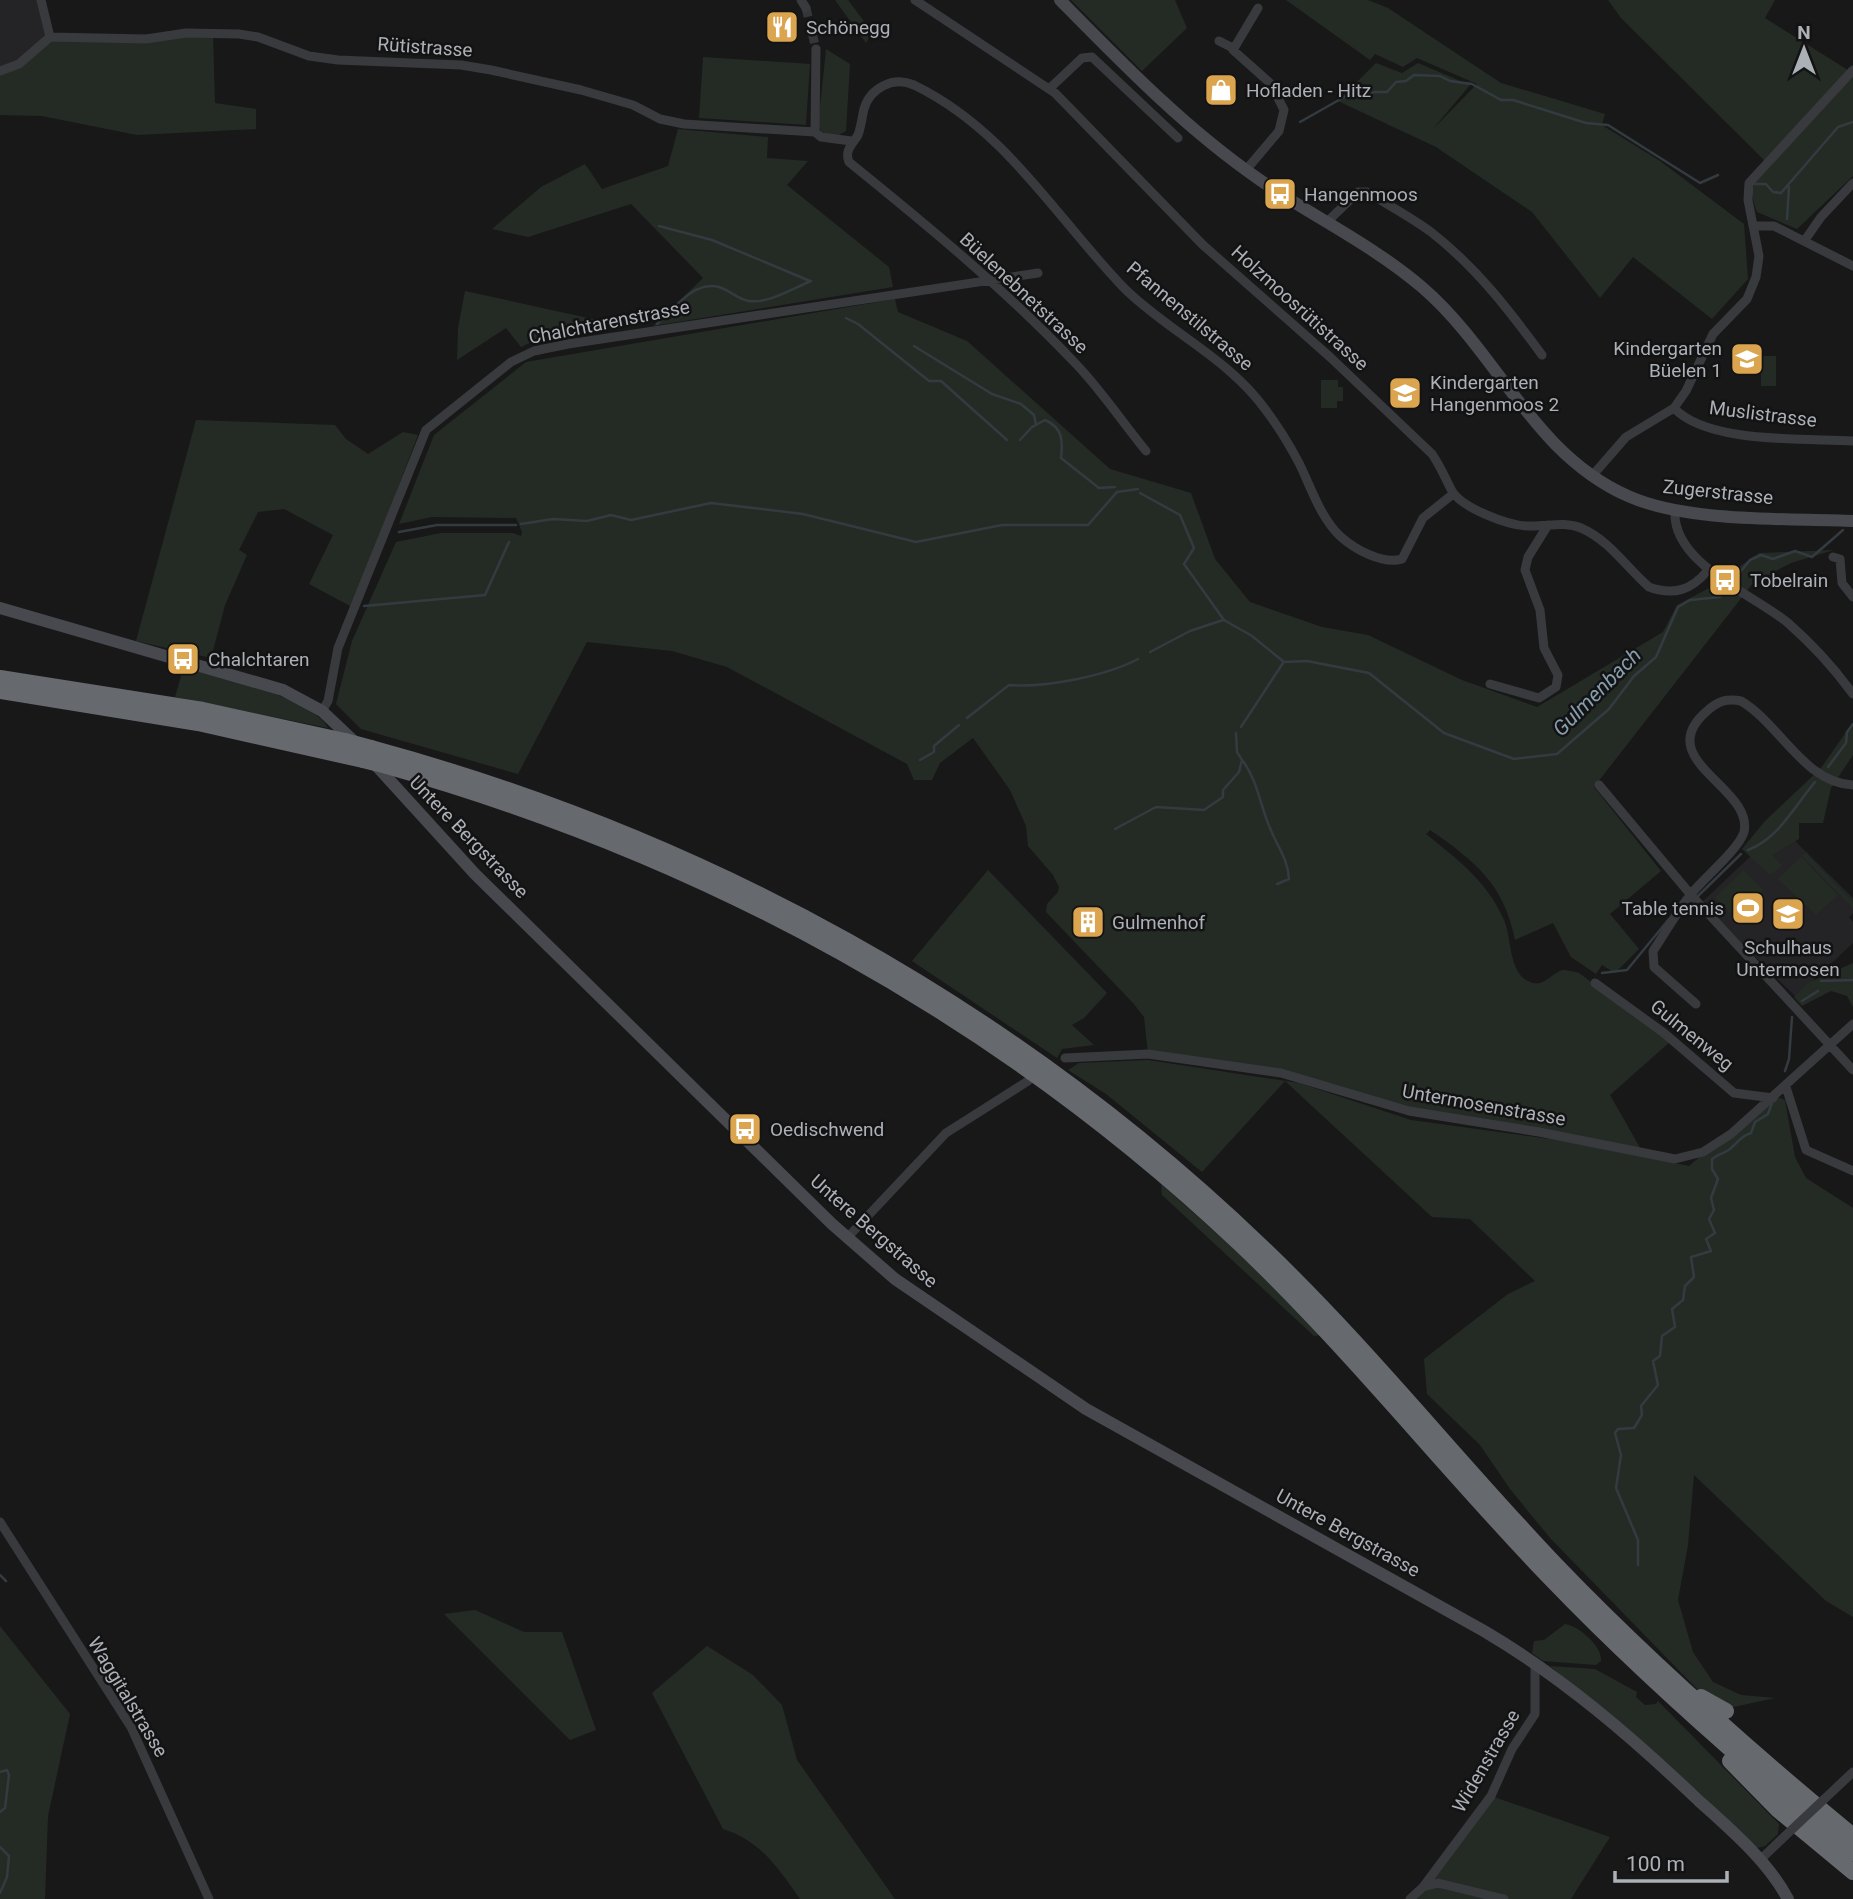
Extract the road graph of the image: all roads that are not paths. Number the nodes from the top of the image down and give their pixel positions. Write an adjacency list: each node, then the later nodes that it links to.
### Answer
1 (41, 0): 5 (street)
2 (915, 0): 11 (street, Holzmoosrütistrasse)
3 (1060, 0): 15 (main road, Zugerstrasse)
4 (1258, 8): 7 (street)
5 (50, 37): 10 (street); 12 (street, Rütistrasse)
6 (1219, 41): 7 (street)
7 (1233, 48): 15 (street)
8 (816, 49): 12 (street)
9 (1853, 70): 18 (street)
10 (0, 71)
11 (1049, 89): 13 (street); 28 (street, Holzmoosrütistrasse)
12 (815, 132): 14 (street, Rütistrasse)
13 (1178, 138)
14 (851, 141): 22 (street, Büelenebnetstrasse); 28 (street, Pfannenstilstrasse)
15 (1246, 170): 17 (main road, Zugerstrasse)
16 (1853, 183): 19 (street)
17 (1327, 222): 23 (street); 27 (main road, Zugerstrasse)
18 (1754, 226): 19 (street); 24 (street)
19 (1805, 240): 20 (street)
20 (1853, 266)
21 (1038, 273): 22 (street, Chalchtarenstrasse)
22 (989, 282): 26 (street, Büelenebnetstrasse); 40 (street, Chalchtarenstrasse)
23 (1542, 355)
24 (1674, 408): 25 (street, Muslistrasse); 27 (street)
25 (1853, 441)
26 (1146, 452)
27 (1592, 477): 29 (main road, Zugerstrasse)
28 (1453, 494): 31 (street)
29 (1675, 509): 30 (main road, Zugerstrasse); 33 (street)
30 (1853, 521)
31 (1548, 525): 33 (street); 37 (street)
32 (1833, 557): 34 (street)
33 (1708, 569): 39 (street)
34 (1853, 597)
35 (0, 608): 40 (main road, Untere Bergstrasse)
36 (0, 678): 41 (highway, bridge)
37 (1490, 684)
38 (0, 691): 41 (highway)
39 (1853, 694)
40 (322, 711): 55 (main road, Untere Bergstrasse)
41 (367, 754): 58 (highway, bridge); 59 (highway)
42 (1599, 785): 44 (street)
43 (1853, 785): 44 (street)
44 (1690, 895): 46 (street); 48 (street)
45 (1595, 984): 53 (street, Gulmenweg)
46 (1696, 1004)
47 (1853, 1024): 48 (street, Untermosenstrasse)
48 (1829, 1046): 50 (street); 52 (street, Untermosenstrasse)
49 (1065, 1058): 53 (street, Untermosenstrasse)
50 (1853, 1070)
51 (1028, 1081): 55 (street)
52 (1786, 1087): 53 (street, Untermosenstrasse); 54 (street)
53 (1773, 1098)
54 (1853, 1171)
55 (847, 1238): 57 (main road, Untere Bergstrasse)
56 (0, 1522): 67 (street, Waggitalstrasse)
57 (1535, 1662): 64 (main road, Untere Bergstrasse); 66 (street, Widenstrasse)
58 (1654, 1680): 63 (highway); 65 (highway)
59 (1674, 1681): 60 (highway); 62 (highway)
60 (1726, 1711)
61 (1853, 1772): 64 (street, bridge)
62 (1853, 1836)
63 (1853, 1853)
64 (1760, 1860): 70 (main road, Untere Bergstrasse)
65 (1853, 1872)
66 (1423, 1887): 68 (street, Widenstrasse); 69 (street)
67 (209, 1899)
68 (1410, 1899)
69 (1504, 1899)
70 (1788, 1899)

